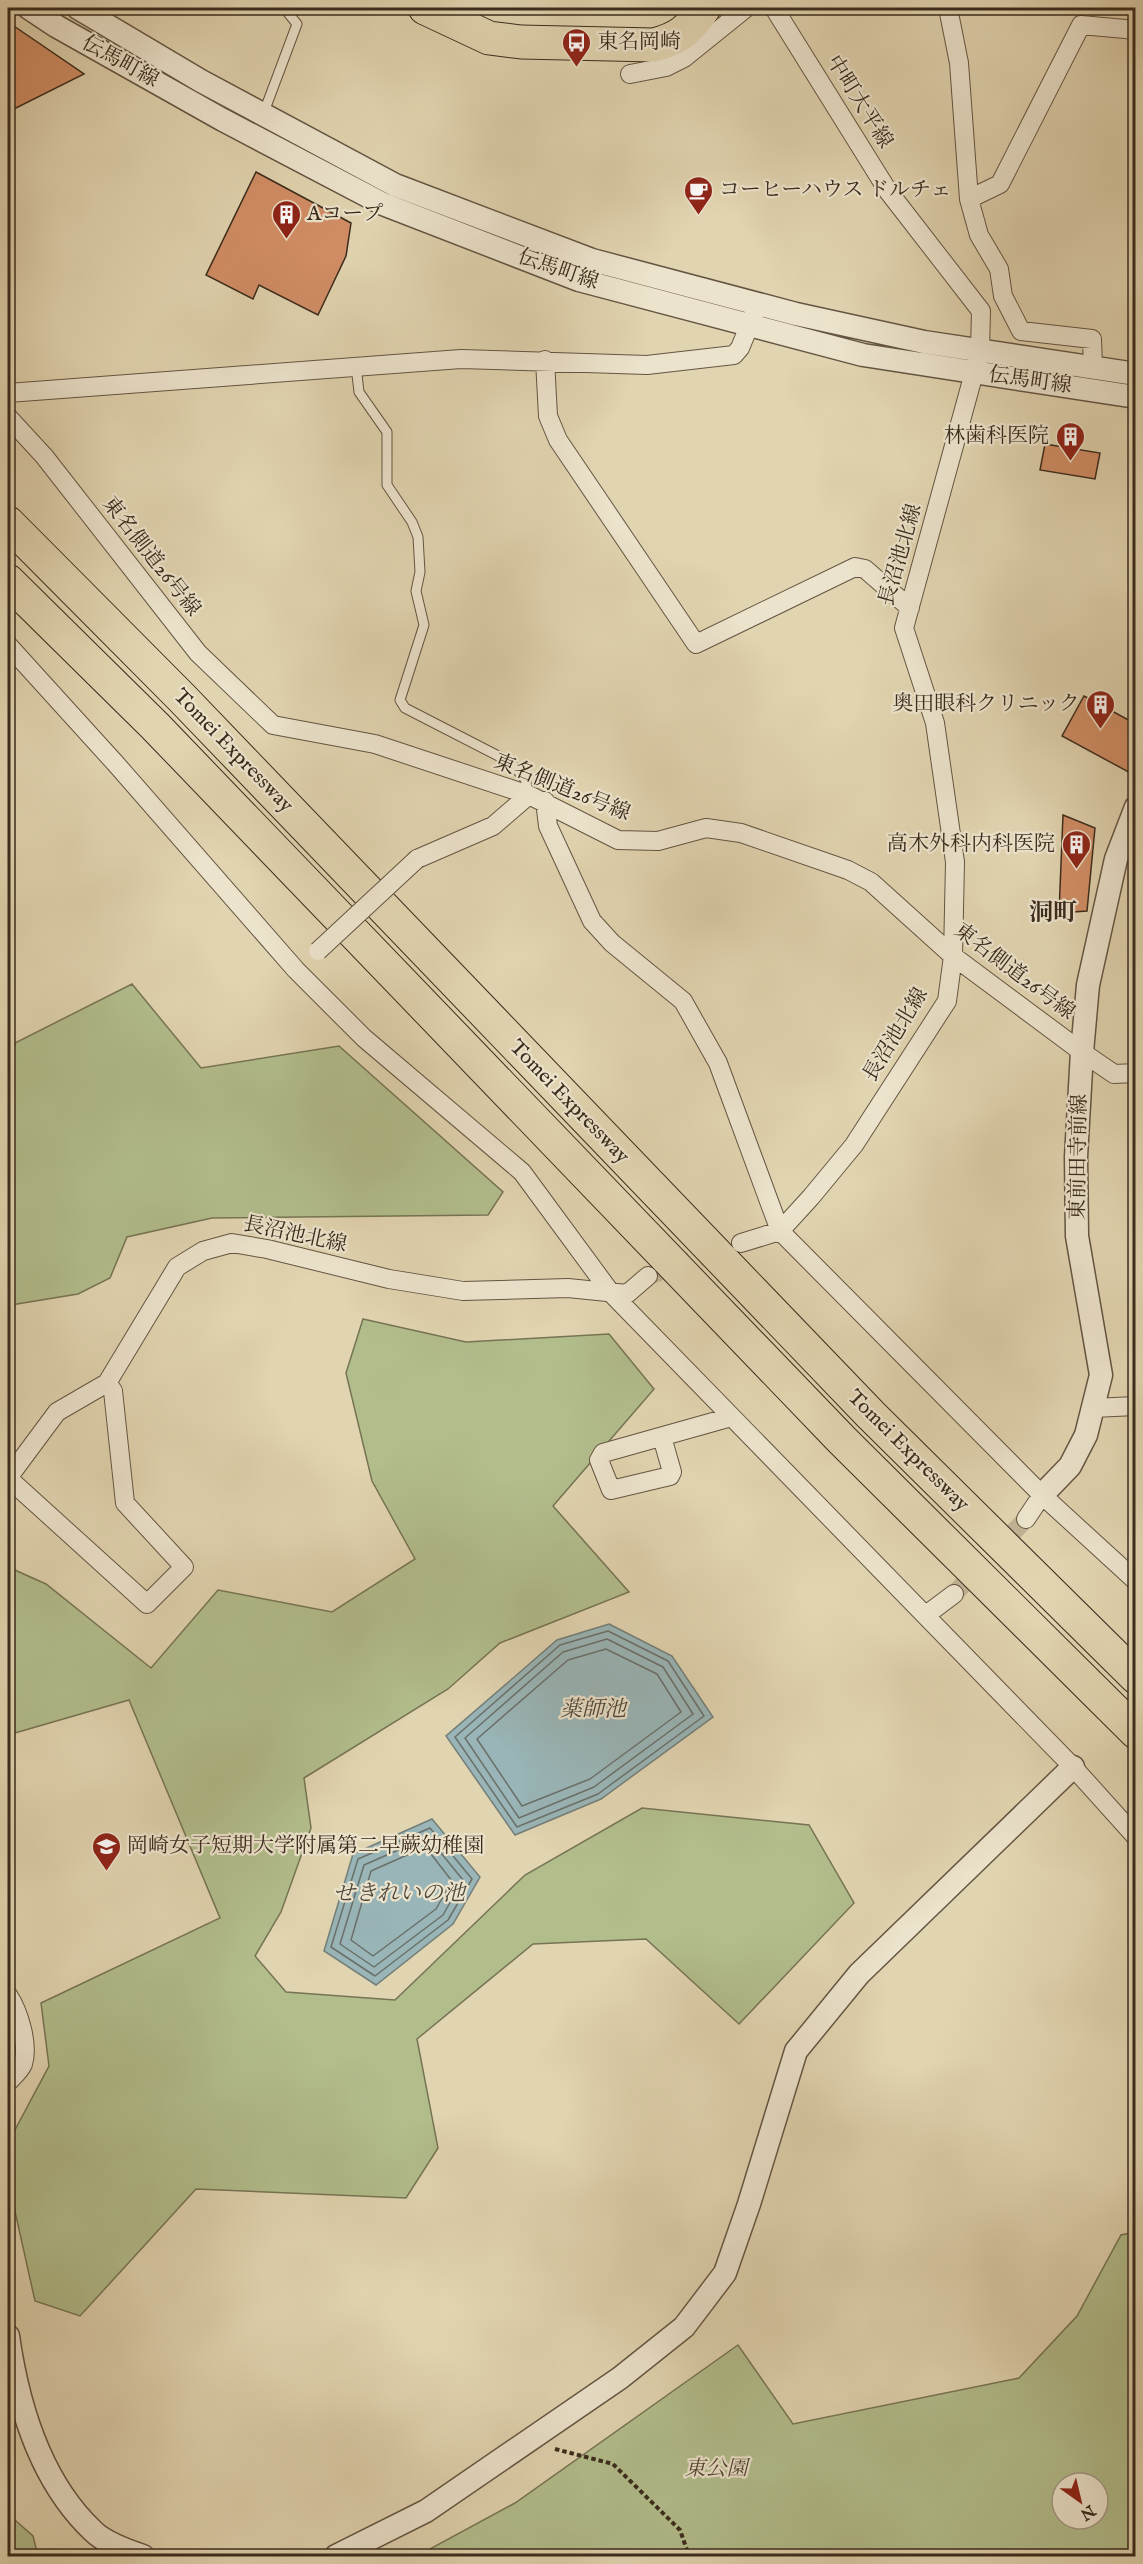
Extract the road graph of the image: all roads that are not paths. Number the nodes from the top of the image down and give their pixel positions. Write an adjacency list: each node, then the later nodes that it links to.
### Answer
1 (29, 8): 14 (street, 伝馬町線)
2 (78, 8): 11 (street, 伝馬町線)
3 (284, 8): 11 (lane)
4 (425, 8): 5 (highway)
5 (704, 8)
6 (746, 8): 10 (street)
7 (774, 8): 15 (street, 中町大平線)
8 (948, 8): 12 (street)
9 (1136, 30): 12 (street)
10 (630, 74)
11 (264, 112): 13 (street, 伝馬町線)
12 (969, 199): 18 (street)
13 (756, 303): 14 (street); 15 (street, 伝馬町線)
14 (751, 326): 16 (street); 19 (street, 伝馬町線)
15 (980, 351): 18 (street, 伝馬町線); 19 (street, 中町大平線)
16 (545, 360): 17 (street); 26 (street)
17 (357, 366): 21 (street); 28 (lane)
18 (1093, 367): 20 (street, 伝馬町線)
19 (975, 373): 22 (street, 伝馬町線); 26 (street, 長沼池北線)
20 (1136, 374)
21 (8, 393)
22 (1136, 397)
23 (8, 417): 28 (street, 東名側道26号線)
24 (8, 522): 49 (highway, Tomei Expressway)
25 (8, 581): 50 (highway, Tomei Expressway)
26 (909, 608): 30 (street, 長沼池北線)
27 (8, 645): 31 (street)
28 (537, 798): 30 (street, 東名側道26号線); 31 (street, bridge); 34 (street)
29 (1136, 807): 32 (street, 東前田寺前線)
30 (952, 956): 32 (street, 東名側道26号線); 34 (street, 長沼池北線)
31 (296, 970): 37 (street)
32 (1082, 1052): 33 (street, 東名側道26号線); 40 (street, 東前田寺前線)
33 (1136, 1073)
34 (780, 1231): 35 (street); 44 (street)
35 (741, 1243)
36 (648, 1276): 37 (street)
37 (611, 1293): 38 (street, 長沼池北線); 41 (street)
38 (107, 1383): 43 (street, 長沼池北線); 43 (street)
39 (1136, 1406): 40 (street)
40 (1094, 1408): 44 (street, 東前田寺前線)
41 (731, 1417): 42 (street); 48 (street)
42 (662, 1437)
43 (8, 1478)
44 (1042, 1495): 45 (street); 46 (street)
45 (1026, 1520)
46 (1136, 1581)
47 (954, 1594): 48 (street)
48 (926, 1615): 51 (street)
49 (1136, 1677)
50 (1136, 1732)
51 (1073, 1767): 52 (street); 57 (street)
52 (1136, 1837)
53 (8, 1995): 54 (street)
54 (8, 2082)
55 (8, 2336): 56 (street)
56 (143, 2556)
57 (336, 2556)

